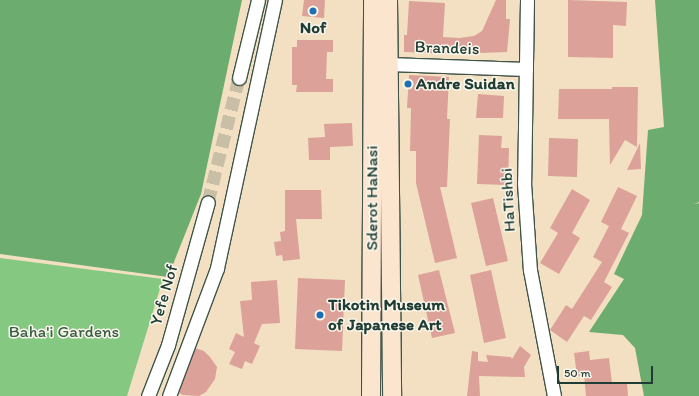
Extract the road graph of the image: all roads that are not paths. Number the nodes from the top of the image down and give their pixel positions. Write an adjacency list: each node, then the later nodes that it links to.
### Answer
1 (258, 0): 9 (street)
2 (274, 0): 12 (street)
3 (373, 0): 6 (street, Sderot HaNasi)
4 (388, 0): 7 (street, Sderot HaNasi)
5 (527, 0): 8 (street, HaTishbi)
6 (374, 50): 7 (street); 13 (street, Sderot HaNasi)
7 (389, 64): 8 (street, Brandeis); 14 (street, Sderot HaNasi)
8 (526, 69): 15 (street, HaTishbi)
9 (238, 78)
10 (208, 202): 11 (street, Yefe Nof)
11 (148, 396)
12 (169, 396)
13 (371, 396)
14 (392, 396)
15 (554, 396)

